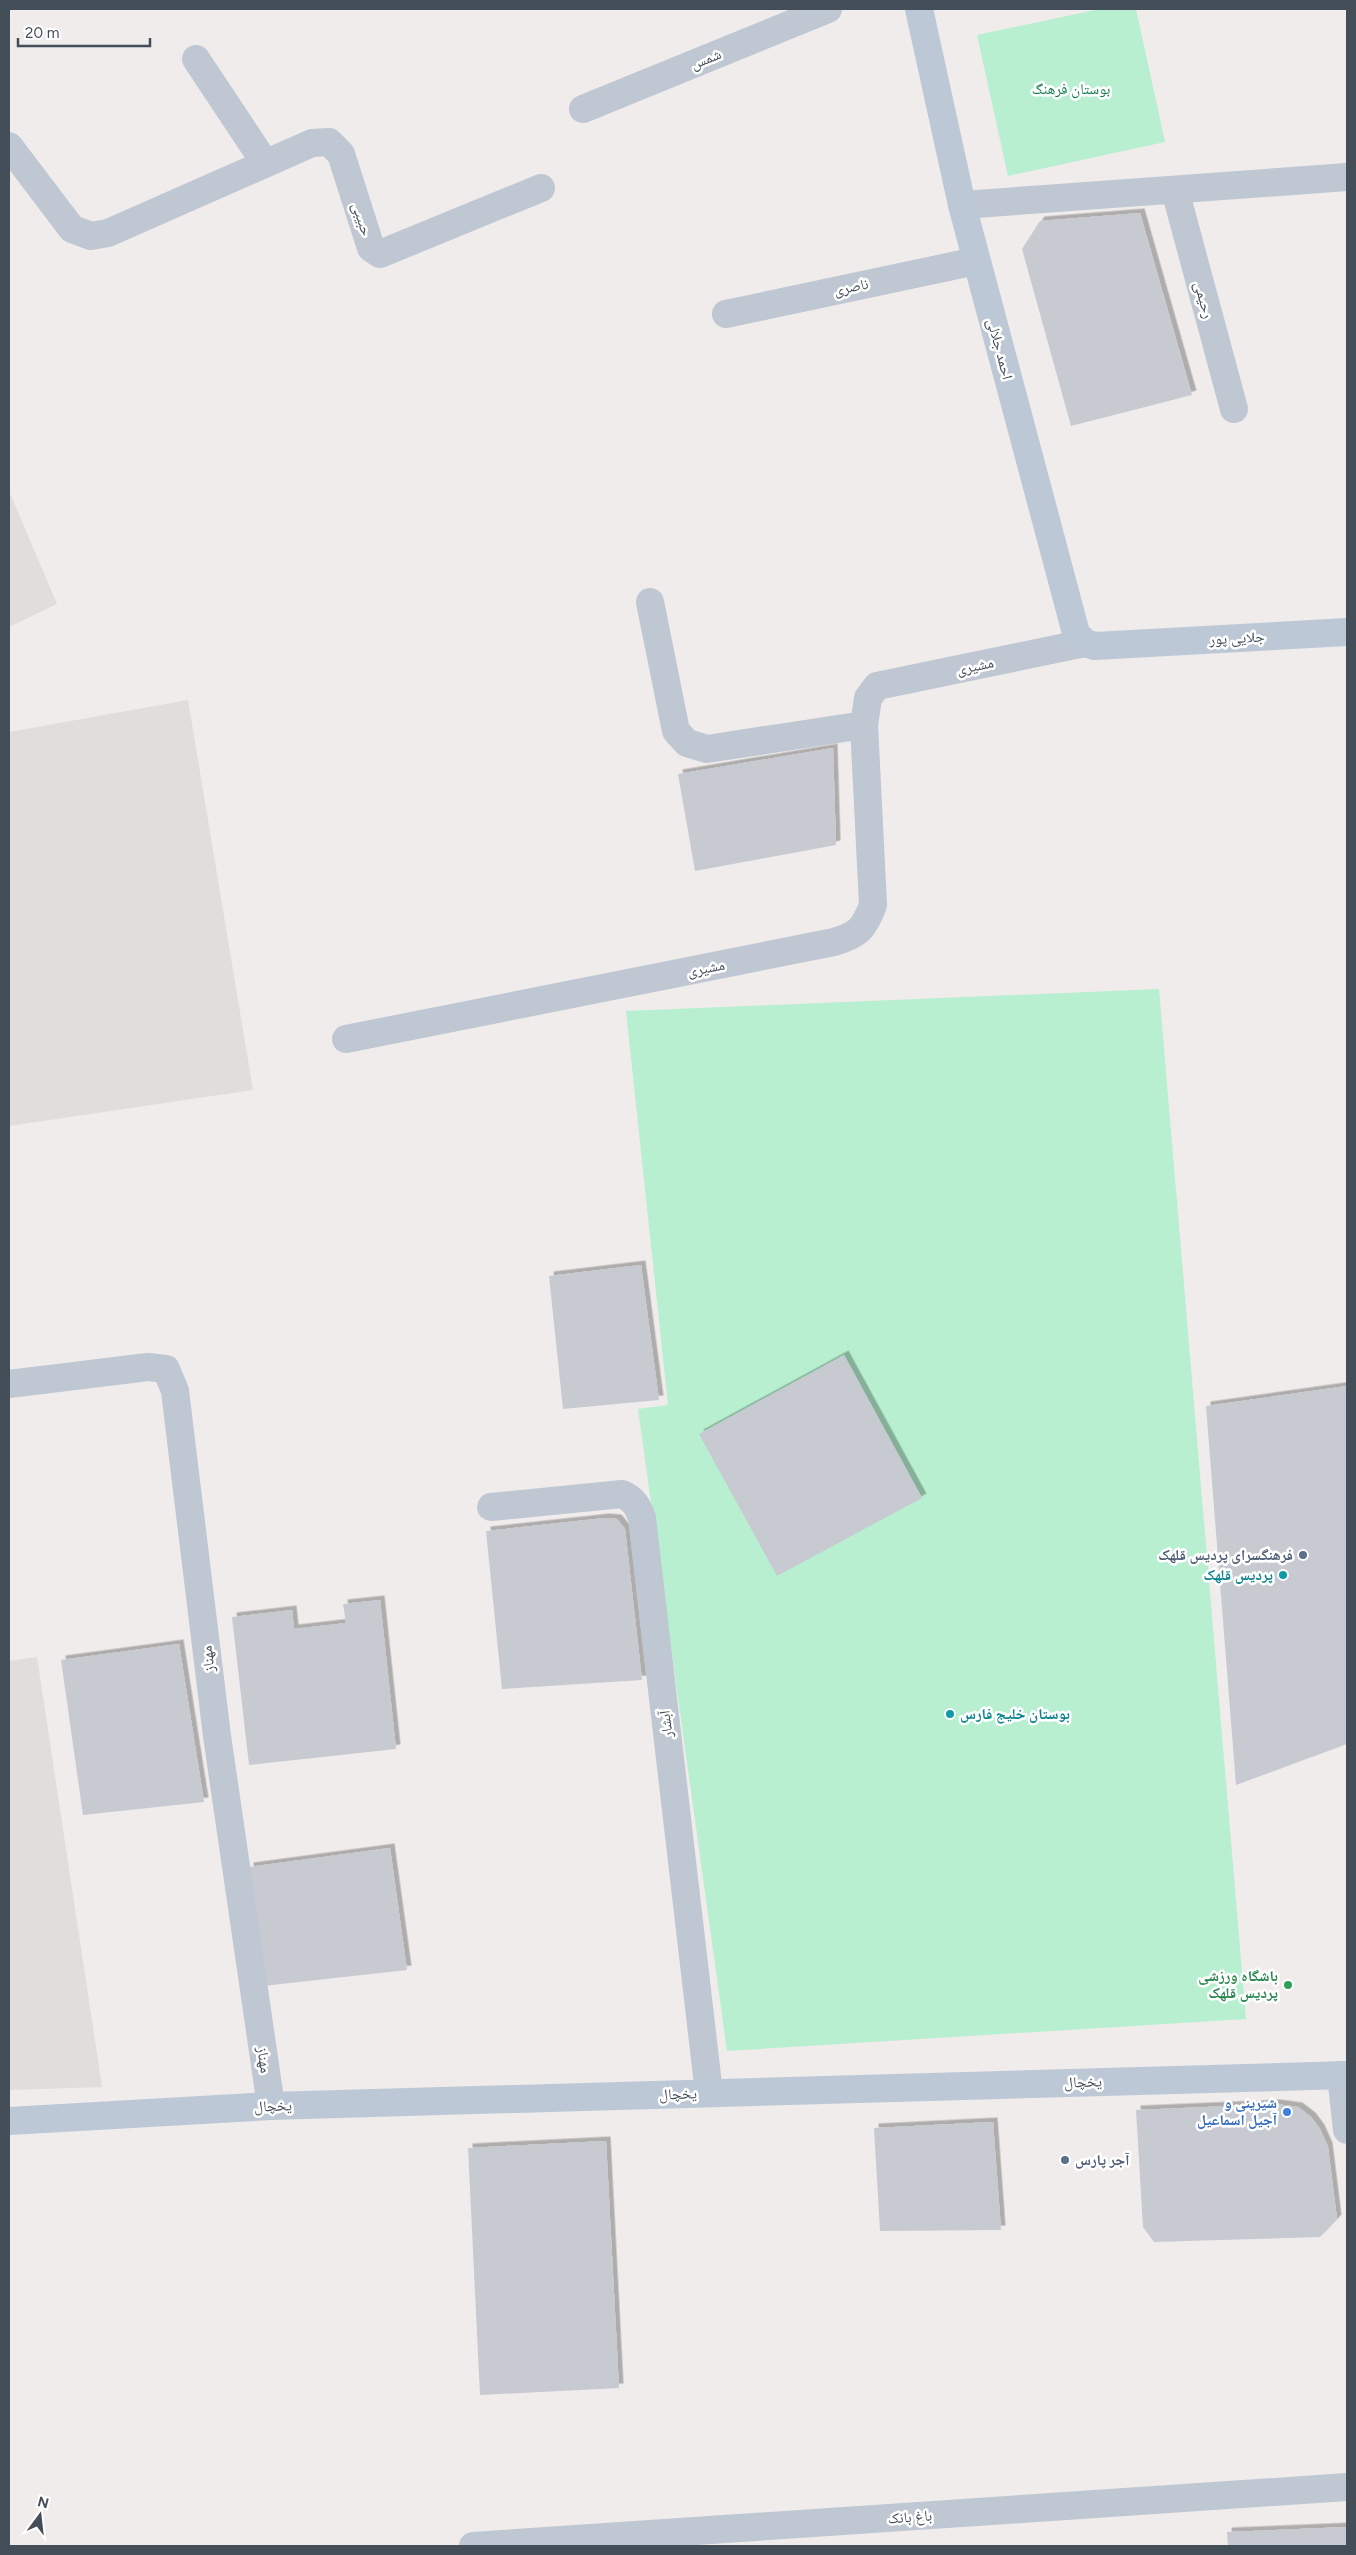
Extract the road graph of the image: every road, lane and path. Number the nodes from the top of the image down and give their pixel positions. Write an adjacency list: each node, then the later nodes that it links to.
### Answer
1 (828, 9): 4 (street, شمس)
2 (919, 9): 10 (street, احمد جلالی)
3 (196, 59): 6 (street)
4 (583, 109)
5 (10, 150): 6 (street, حبیبی)
6 (265, 164): 8 (street, حبیبی)
7 (1347, 177): 9 (street)
8 (540, 188)
9 (1175, 190): 10 (street); 13 (street, رحیمی)
10 (962, 205): 11 (street, احمد جلالی)
11 (976, 261): 12 (street, ناصری); 16 (street, احمد جلالی)
12 (726, 314)
13 (1234, 409)
14 (650, 602): 17 (street)
15 (1347, 632): 16 (street, جلایی پور)
16 (1085, 643): 17 (street, مشیری)
17 (864, 726): 18 (street, مشیری)
18 (346, 1039)
19 (9, 1384): 23 (street, مهناز)
20 (491, 1507): 22 (street, آبشار)
21 (1344, 2075): 22 (street, یخچال); 25 (street)
22 (709, 2093): 23 (street, یخچال)
23 (271, 2106): 24 (street, یخچال)
24 (9, 2121)
25 (1347, 2130)
26 (1347, 2487): 27 (street, باغ بانک)
27 (473, 2546)

